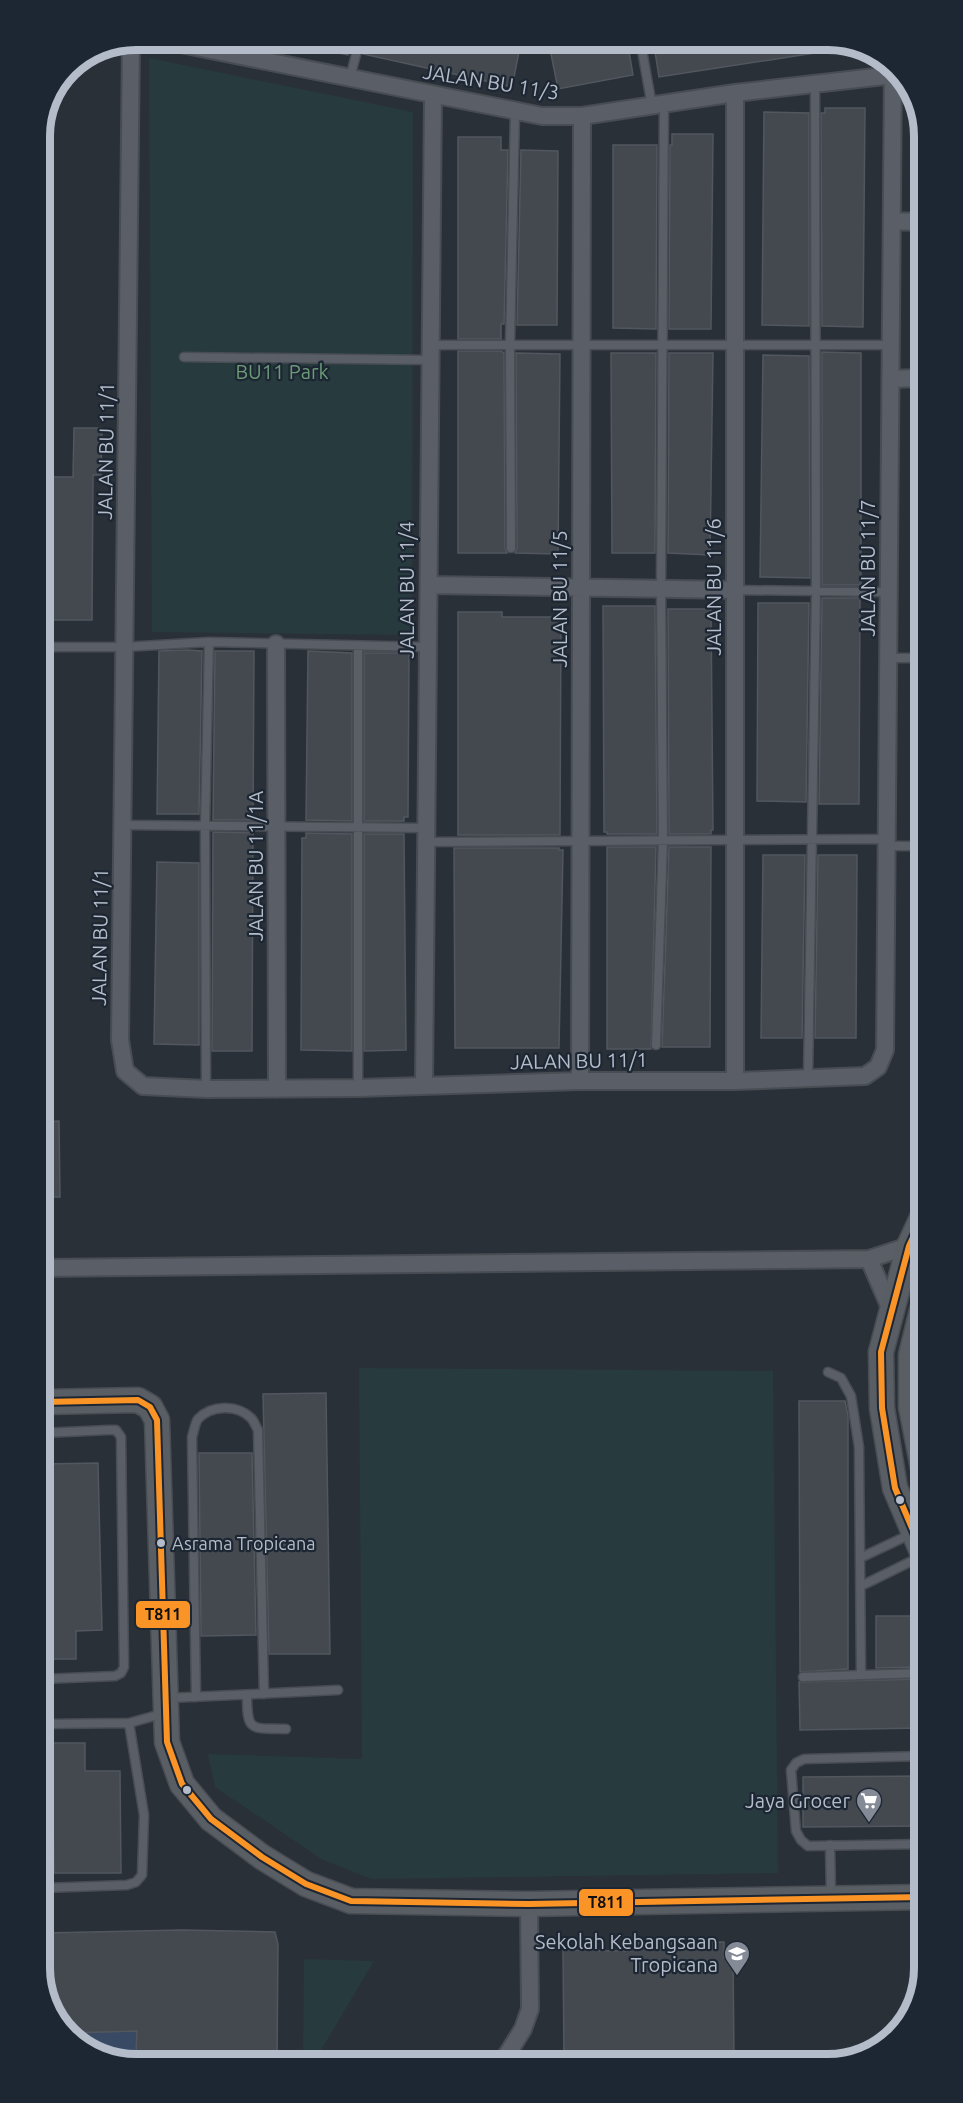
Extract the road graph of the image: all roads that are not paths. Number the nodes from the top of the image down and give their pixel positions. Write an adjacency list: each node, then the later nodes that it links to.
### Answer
1 (131, 49): 37 (street, JALAN BU 11/1)
2 (206, 49): 6 (street, JALAN BU 11/3)
3 (357, 49): 6 (lane)
4 (643, 50): 11 (lane)
5 (886, 73): 8 (street, JALAN BU 11/3)
6 (350, 78): 10 (street, JALAN BU 11/3)
7 (893, 80): 14 (street, JALAN BU 11/7)
8 (815, 84): 9 (street, JALAN BU 11/3); 20 (lane)
9 (735, 93): 11 (street, JALAN BU 11/3); 19 (street, JALAN BU 11/6)
10 (433, 95): 12 (street, JALAN BU 11/3); 22 (street, JALAN BU 11/4)
11 (658, 105): 13 (street, JALAN BU 11/3); 18 (lane)
12 (514, 111): 13 (street, JALAN BU 11/3); 16 (lane)
13 (582, 116): 17 (street, JALAN BU 11/5)
14 (892, 221): 15 (street); 21 (street, JALAN BU 11/7)
15 (914, 222)
16 (510, 345): 17 (lane); 22 (lane); 26 (lane)
17 (582, 345): 18 (lane); 28 (street, JALAN BU 11/5)
18 (664, 345): 19 (lane); 29 (lane)
19 (735, 345): 20 (lane); 30 (street, JALAN BU 11/6)
20 (816, 345): 21 (lane); 31 (lane)
21 (891, 345): 25 (street, JALAN BU 11/7)
22 (430, 353): 23 (lane); 27 (street, JALAN BU 11/4)
23 (184, 357)
24 (914, 378): 25 (street)
25 (891, 379): 32 (street, JALAN BU 11/7)
26 (511, 548)
27 (429, 585): 28 (street); 38 (street, JALAN BU 11/4)
28 (581, 588): 29 (street); 49 (street, JALAN BU 11/5)
29 (661, 589): 30 (street); 48 (lane)
30 (735, 590): 31 (lane); 46 (street, JALAN BU 11/6)
31 (816, 591): 32 (lane); 47 (lane)
32 (889, 592): 39 (street, JALAN BU 11/7)
33 (209, 642): 34 (lane); 37 (lane); 42 (lane)
34 (276, 644): 35 (lane); 43 (street, JALAN BU 11/1A)
35 (358, 646): 38 (lane); 44 (lane)
36 (50, 647): 37 (lane)
37 (124, 647): 41 (street, JALAN BU 11/1)
38 (428, 648): 45 (street, JALAN BU 11/4)
39 (888, 658): 40 (lane); 50 (street, JALAN BU 11/7)
40 (914, 658)
41 (122, 825): 42 (lane); 59 (street, JALAN BU 11/1)
42 (205, 826): 43 (lane); 59 (lane)
43 (277, 826): 44 (lane); 60 (street, JALAN BU 11/1A)
44 (358, 827): 45 (lane); 58 (lane)
45 (426, 835): 49 (lane); 57 (street, JALAN BU 11/4)
46 (735, 839): 47 (lane); 48 (lane); 56 (street, JALAN BU 11/6)
47 (812, 839): 50 (lane); 54 (lane)
48 (663, 840): 49 (lane); 52 (lane)
49 (580, 842): 55 (street, JALAN BU 11/5)
50 (887, 842): 51 (lane); 53 (street, JALAN BU 11/7)
51 (914, 845)
52 (656, 1045)
53 (878, 1066): 54 (street, JALAN BU 11/1)
54 (808, 1078): 56 (street, JALAN BU 11/1)
55 (580, 1081): 56 (street, JALAN BU 11/1); 57 (street, JALAN BU 11/1)
56 (735, 1081)
57 (424, 1085): 58 (street, JALAN BU 11/1)
58 (358, 1088): 60 (street, JALAN BU 11/1)
59 (206, 1089): 60 (street, JALAN BU 11/1)
60 (276, 1089)
61 (914, 1235): 62 (street)
62 (909, 1246): 63 (street); 65 (street)
63 (868, 1259): 64 (street); 65 (street)
64 (49, 1268)
65 (891, 1310): 71 (street)
66 (914, 1343): 69 (street)
67 (828, 1372): 74 (lane)
68 (49, 1402): 84 (street)
69 (914, 1422)
70 (49, 1433): 79 (lane)
71 (914, 1533)
72 (914, 1548): 74 (lane)
73 (914, 1551): 75 (lane)
74 (860, 1558): 75 (lane)
75 (861, 1586): 77 (lane)
76 (914, 1673): 77 (lane)
77 (861, 1674): 78 (lane)
78 (803, 1677)
79 (49, 1679)
80 (338, 1690): 81 (lane)
81 (264, 1694): 82 (lane); 83 (lane)
82 (247, 1695): 83 (lane); 87 (lane)
83 (196, 1697): 84 (lane)
84 (166, 1706): 85 (lane); 94 (street)
85 (129, 1723): 86 (lane); 91 (lane)
86 (49, 1724)
87 (286, 1729)
88 (914, 1756): 90 (lane)
89 (914, 1844): 90 (lane)
90 (830, 1845): 93 (lane)
91 (49, 1888)
92 (914, 1897): 93 (street)
93 (831, 1900): 94 (street)
94 (529, 1904): 95 (street)
95 (508, 2054)

